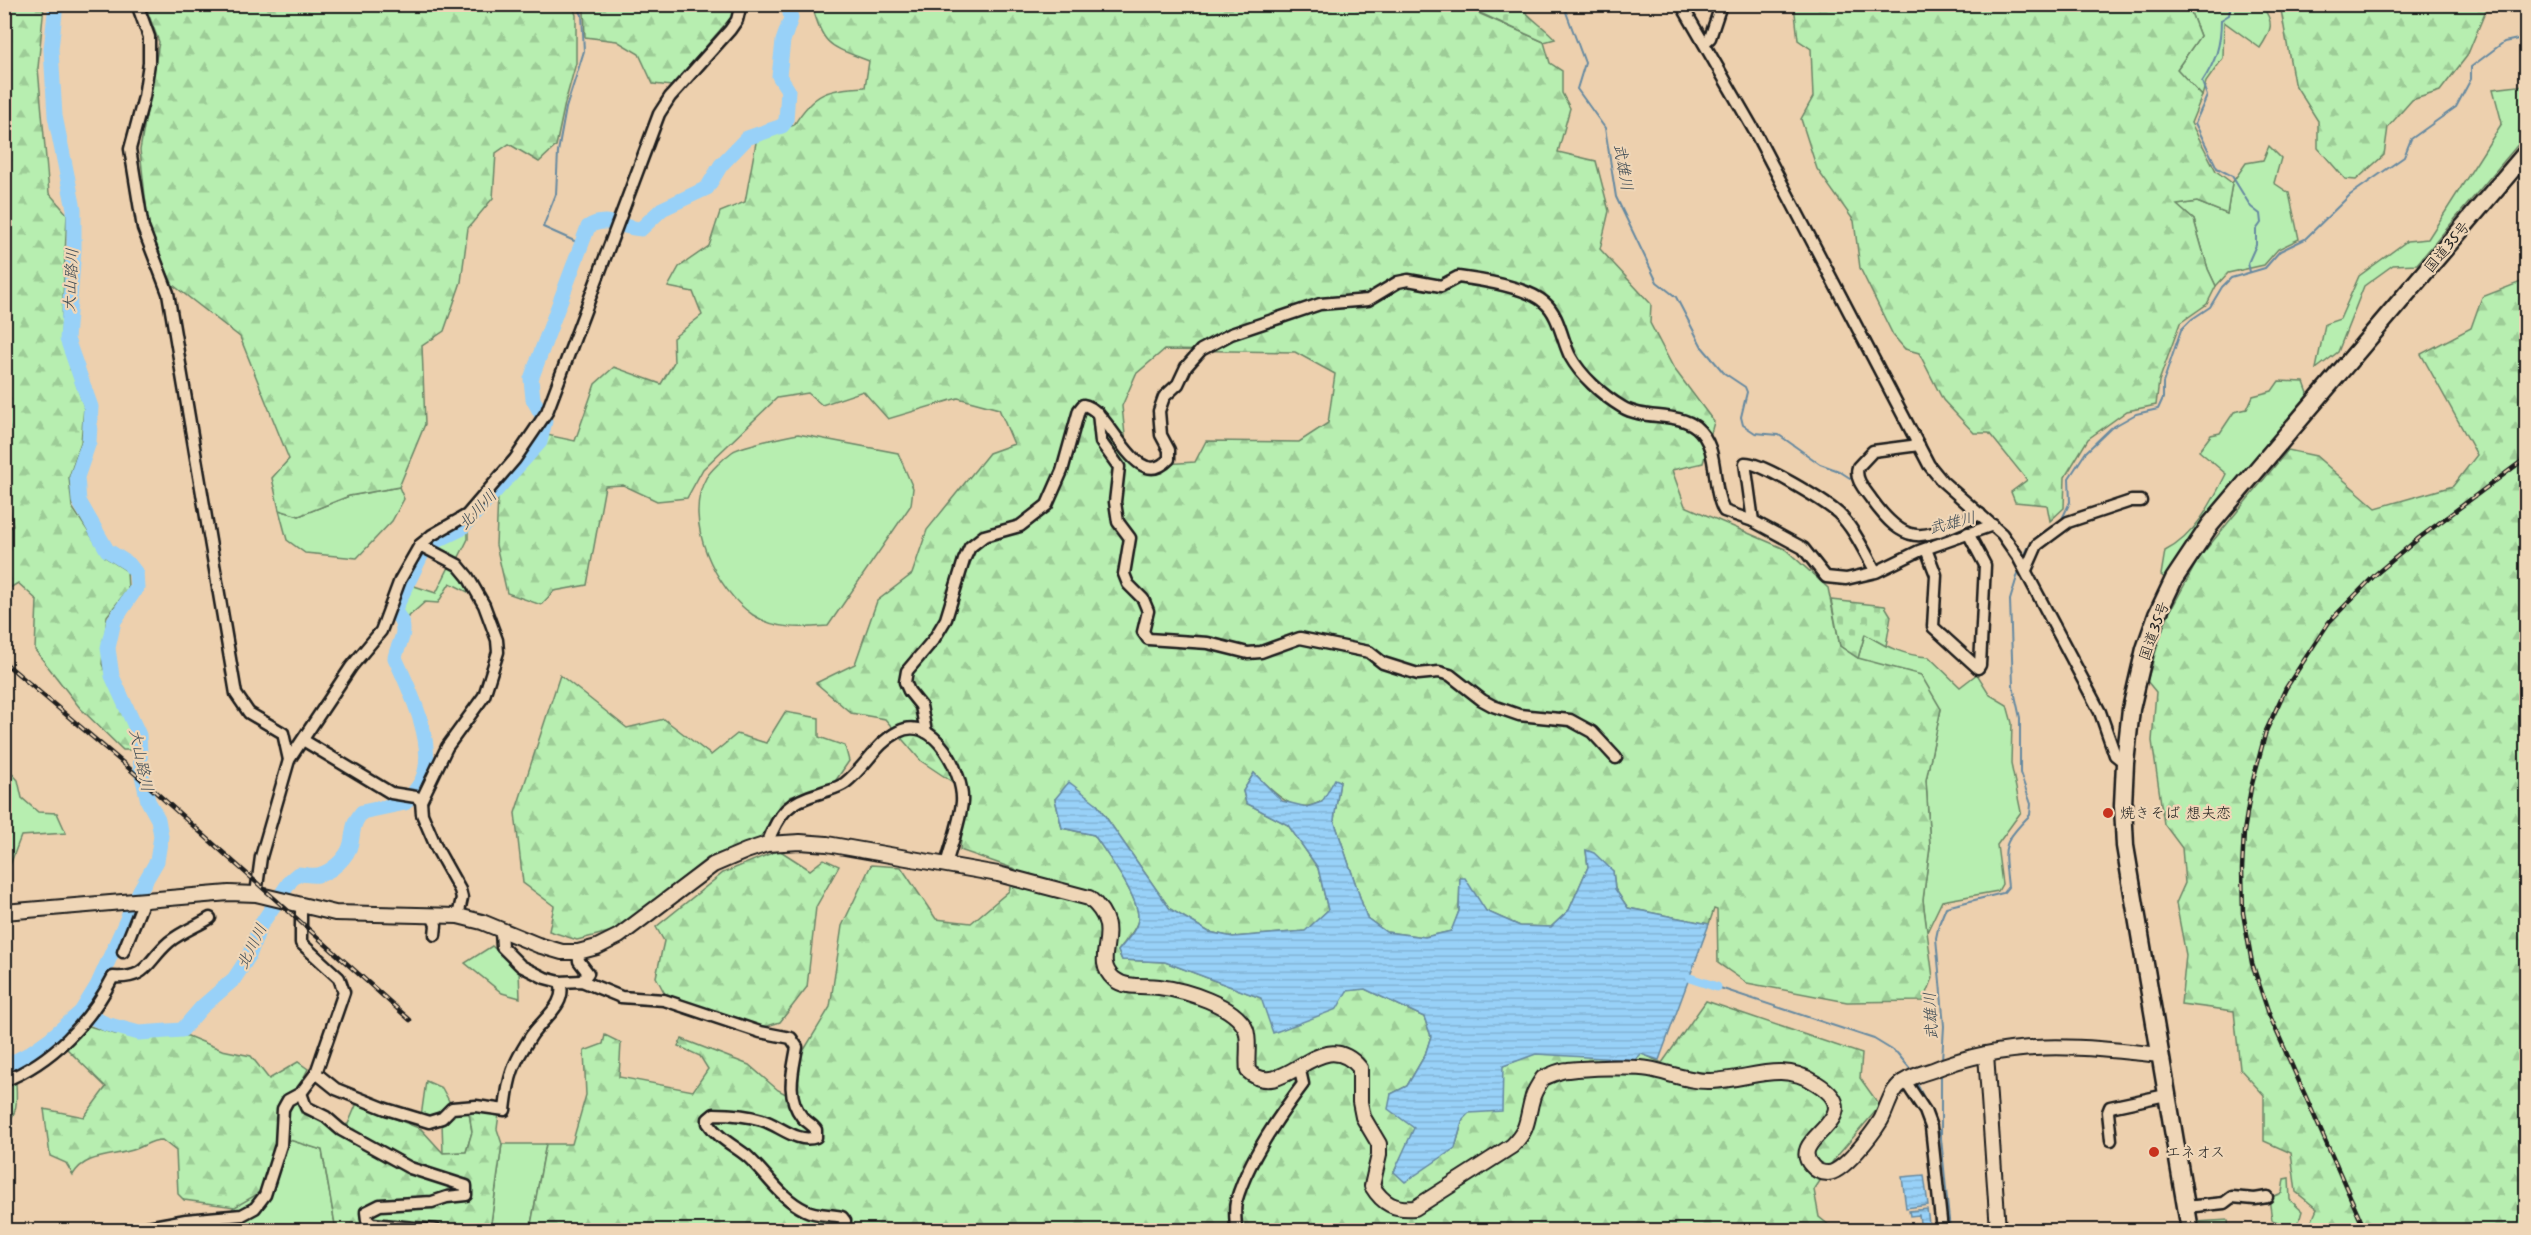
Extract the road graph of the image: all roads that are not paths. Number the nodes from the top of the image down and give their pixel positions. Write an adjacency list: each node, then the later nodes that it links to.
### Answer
1 (137, 4): 21 (street)
2 (741, 4): 14 (street)
3 (1681, 4): 5 (street)
4 (1716, 4): 5 (street)
5 (1704, 43): 8 (street)
6 (2526, 153): 22 (highway, 国道35号)
7 (1098, 412): 11 (street); 18 (street); 20 (street)
8 (1919, 445): 10 (street); 10 (street)
9 (2140, 501): 16 (street)
10 (1980, 514): 12 (street)
11 (1753, 521): 17 (street); 17 (street)
12 (1988, 527): 13 (street); 16 (street)
13 (1968, 533): 15 (street); 15 (street)
14 (420, 545): 19 (street); 23 (street)
15 (1926, 549): 17 (street)
16 (2023, 564): 22 (street)
17 (1876, 572)
18 (926, 732): 24 (street); 25 (street)
19 (303, 740): 21 (street); 23 (street)
20 (1617, 758)
21 (289, 760): 26 (street)
22 (2125, 764): 40 (highway, 国道35号)
23 (414, 798): 31 (street)
24 (767, 844): 25 (street); 36 (street)
25 (946, 865): 41 (street)
26 (256, 894): 27 (street); 28 (street)
27 (144, 900): 29 (street); 35 (street)
28 (301, 904): 30 (street); 42 (street)
29 (4, 912)
30 (431, 914): 31 (street); 34 (street)
31 (458, 916): 33 (street)
32 (210, 918): 44 (street)
33 (501, 930): 36 (street); 38 (street)
34 (435, 935)
35 (123, 952)
36 (578, 952): 37 (street)
37 (582, 981): 38 (street); 52 (street)
38 (560, 982): 42 (street)
39 (1986, 1054): 40 (street); 43 (street); 55 (street)
40 (2160, 1055): 46 (highway, 国道35号)
41 (1299, 1066): 43 (street); 53 (street)
42 (316, 1073): 45 (street)
43 (1911, 1078): 54 (street)
44 (4, 1081)
45 (301, 1094): 50 (street); 51 (street)
46 (2166, 1095): 47 (street); 49 (highway, 国道35号)
47 (2111, 1140)
48 (2267, 1197): 49 (street)
49 (2186, 1207): 56 (highway, 国道35号)
50 (131, 1230)
51 (436, 1230)
52 (841, 1230)
53 (1236, 1230)
54 (1942, 1230)
55 (1998, 1230)
56 (2190, 1230)

